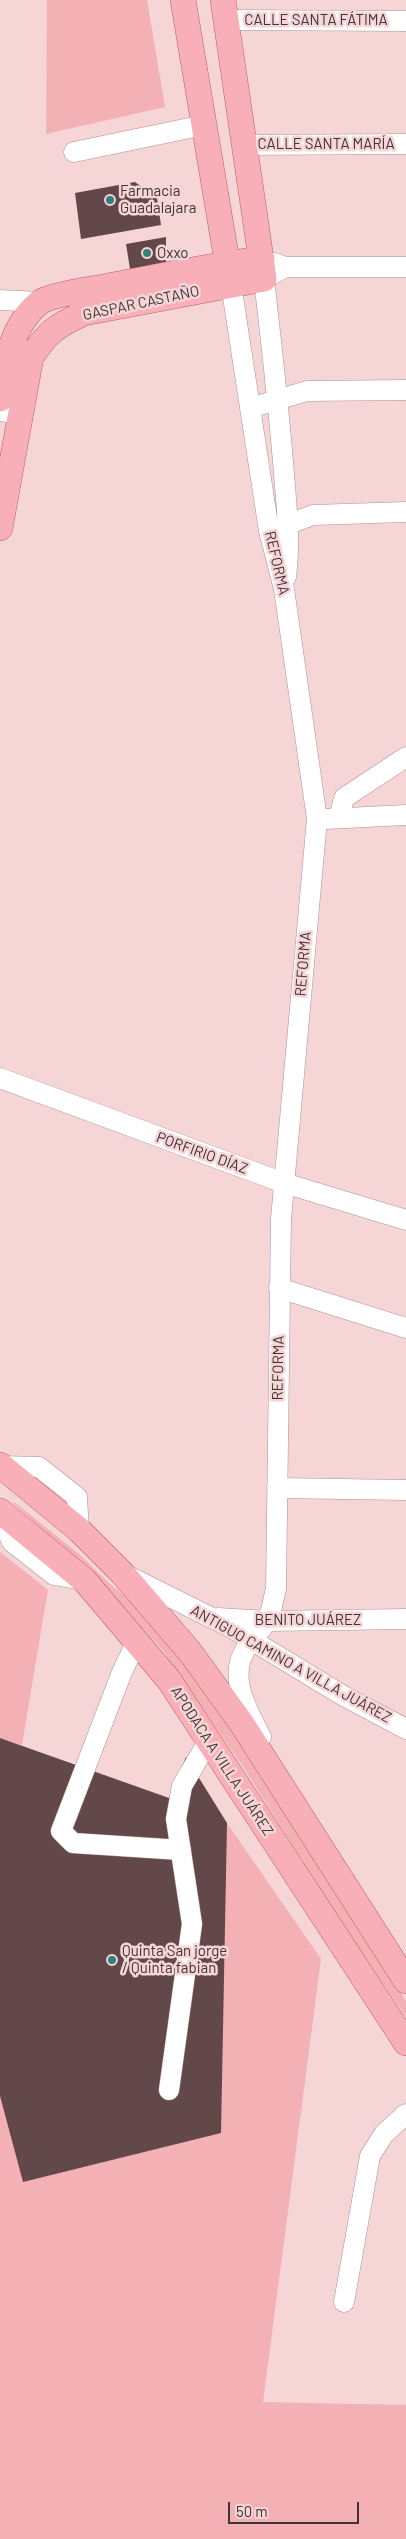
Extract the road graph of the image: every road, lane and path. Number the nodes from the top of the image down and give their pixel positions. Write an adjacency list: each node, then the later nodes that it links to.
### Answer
1 (183, 0): 4 (main road)
2 (224, 10): 3 (street, CALLE SANTA FÁTIMA); 6 (main road)
3 (406, 21)
4 (204, 125): 7 (street); 10 (main road)
5 (406, 144): 6 (street, CALLE SANTA MARÍA)
6 (245, 145): 9 (main road)
7 (74, 152)
8 (406, 267): 9 (street)
9 (270, 268): 10 (main road, GASPAR CASTAÑO); 15 (street)
10 (229, 274): 12 (main road, GASPAR CASTAÑO); 16 (street, REFORMA); 17 (main road, GASPAR CASTAÑO)
11 (0, 300): 12 (street)
12 (40, 302): 14 (main road)
13 (406, 390): 15 (street)
14 (0, 399)
15 (278, 400): 16 (street); 19 (street)
16 (250, 408): 21 (street, REFORMA)
17 (10, 413): 20 (main road, GASPAR CASTAÑO)
18 (406, 512): 19 (street)
19 (288, 524): 21 (street); 22 (street)
20 (0, 528)
21 (269, 531): 22 (street, REFORMA)
22 (284, 589): 26 (street, REFORMA)
23 (406, 757): 25 (street)
24 (406, 815): 25 (street)
25 (339, 818): 26 (street)
26 (317, 819): 28 (street, REFORMA)
27 (0, 1078): 28 (street, PORFIRIO DÍAZ)
28 (284, 1183): 29 (street, PORFIRIO DÍAZ); 30 (street, REFORMA)
29 (406, 1220)
30 (279, 1288): 31 (street); 34 (street, REFORMA)
31 (406, 1328)
32 (0, 1466): 37 (main road)
33 (0, 1481): 37 (street)
34 (277, 1488): 35 (street); 41 (street, REFORMA)
35 (406, 1490)
36 (4, 1518): 43 (main road, APODACA A VILLA JUÁREZ)
37 (82, 1533): 38 (main road)
38 (122, 1573): 39 (street, ANTIGUO CAMINO A VILLA JUÁREZ); 46 (main road)
39 (210, 1617): 41 (street, BENITO JUÁREZ); 42 (street, ANTIGUO CAMINO A VILLA JUÁREZ)
40 (406, 1619): 41 (street, BENITO JUÁREZ)
41 (265, 1621): 42 (street)
42 (252, 1640): 44 (street, ANTIGUO CAMINO A VILLA JUÁREZ); 46 (street)
43 (137, 1641): 45 (main road, APODACA A VILLA JUÁREZ); 47 (street)
44 (406, 1729)
45 (209, 1740): 47 (street); 49 (main road, APODACA A VILLA JUÁREZ)
46 (270, 1770): 48 (main road)
47 (181, 1850): 50 (street)
48 (406, 1981)
49 (406, 2043)
50 (169, 2090)
51 (406, 2114): 52 (street)
52 (344, 2302)

